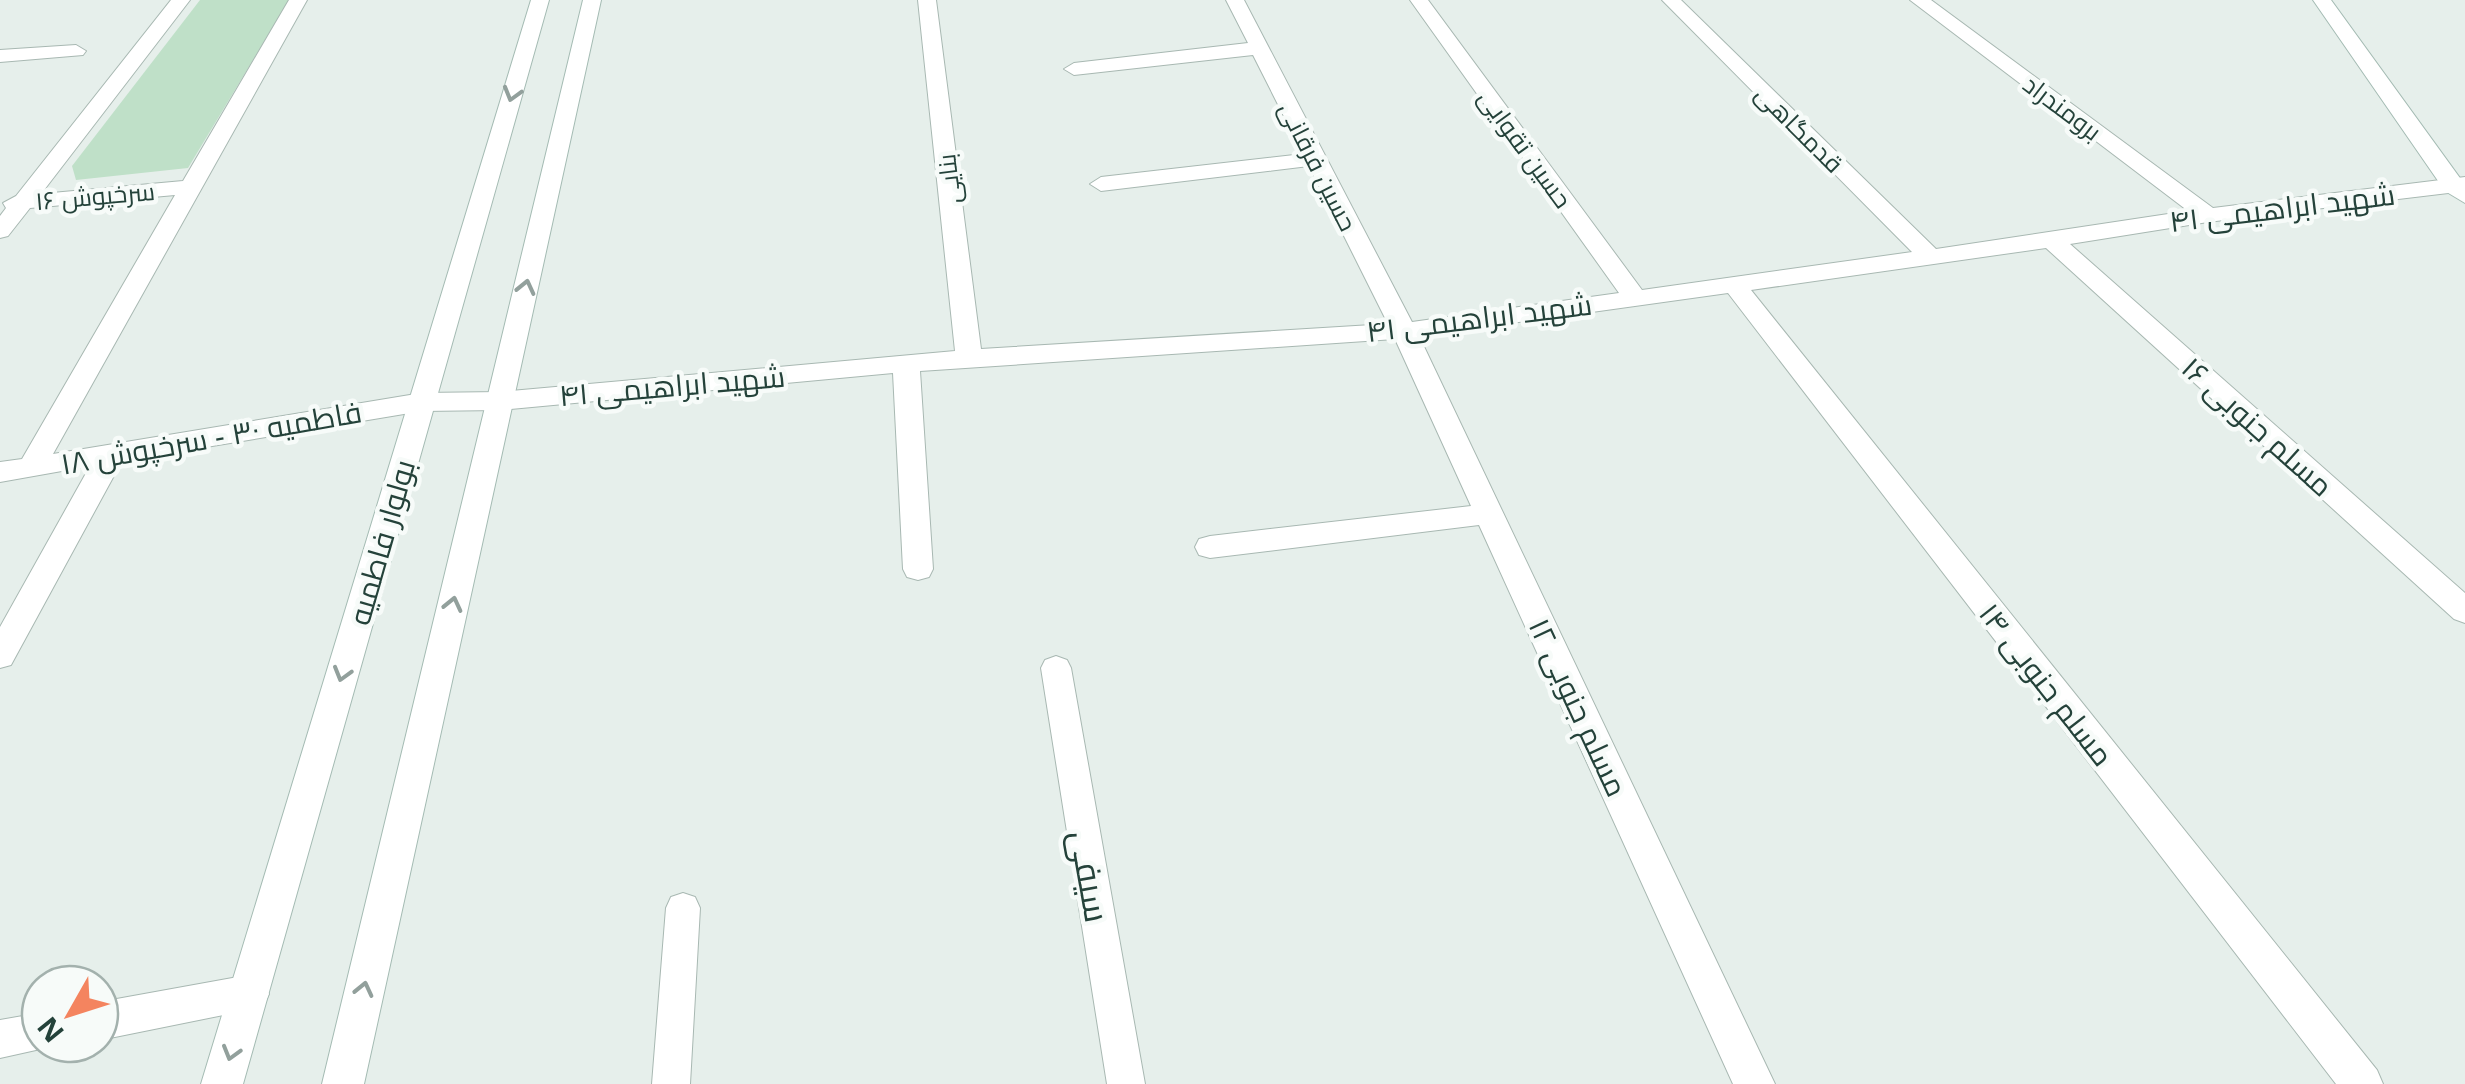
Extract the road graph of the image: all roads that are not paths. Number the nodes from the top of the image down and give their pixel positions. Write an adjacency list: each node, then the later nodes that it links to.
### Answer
1 (181, 0): 19 (street)
2 (298, 0): 17 (street)
3 (540, 0): 31 (street, بولوار فاطمیه, one-way to 31)
4 (592, 0): 30 (street, one-way to 4)
5 (927, 0): 28 (street, بنایی)
6 (1234, 0): 11 (street, حسین فرقانی)
7 (1419, 0): 26 (street, حسین تقوایی)
8 (1671, 0): 24 (street, قدمگاهی)
9 (1919, 0): 21 (street, برومندراد)
10 (2322, 0): 18 (street)
11 (1258, 48): 14 (street); 15 (street, حسین فرقانی)
12 (76, 51): 13 (street)
13 (0, 56)
14 (1074, 69)
15 (1314, 159): 16 (street); 27 (street, حسین فرقانی)
16 (1101, 184)
17 (190, 187): 19 (street, سرخپوش ۱۶); 33 (street)
18 (2461, 189): 21 (street, شهید ابراهیمی ۴۱)
19 (26, 201): 20 (street, سرخپوش ۱۶); 22 (street)
20 (0, 204)
21 (2208, 215): 23 (street, شهید ابراهیمی ۴۱)
22 (0, 231)
23 (2052, 240): 24 (street, شهید ابراهیمی ۴۱); 38 (street, مسلم جنوبی ۱۶)
24 (1930, 257): 25 (street, شهید ابراهیمی ۴۱)
25 (1732, 284): 26 (street, شهید ابراهیمی ۴۱); 49 (street, مسلم جنوبی ۱۴)
26 (1634, 297): 27 (street, شهید ابراهیمی ۴۱)
27 (1404, 330): 28 (street, شهید ابراهیمی ۴۱); 35 (street, مسلم جنوبی ۱۲)
28 (970, 358): 29 (street, شهید ابراهیمی ۴۱)
29 (906, 363): 30 (street, شهید ابراهیمی ۴۱); 37 (street)
30 (500, 400): 31 (street, شهید ابراهیمی ۴۱); 45 (street, one-way to 30)
31 (422, 402): 32 (street, فاطمیه ۳۰ - سرخپوش ۱۸); 42 (street, بولوار فاطمیه, one-way to 42)
32 (112, 454): 33 (street, فاطمیه ۳۰ - سرخپوش ۱۸); 39 (street)
33 (31, 467): 34 (street, فاطمیه ۳۰ - سرخپوش ۱۸)
34 (0, 472)
35 (1490, 514): 36 (street); 48 (street, مسلم جنوبی ۱۲)
36 (1210, 547)
37 (918, 569)
38 (2465, 611)
39 (0, 656)
40 (1056, 668): 47 (lane, سیفی)
41 (683, 908): 46 (lane)
42 (248, 994): 43 (street); 44 (street, بولوار فاطمیه, one-way to 44)
43 (120, 1017)
44 (222, 1084)
45 (342, 1084)
46 (670, 1084)
47 (1126, 1084)
48 (1754, 1084)
49 (2362, 1084)

